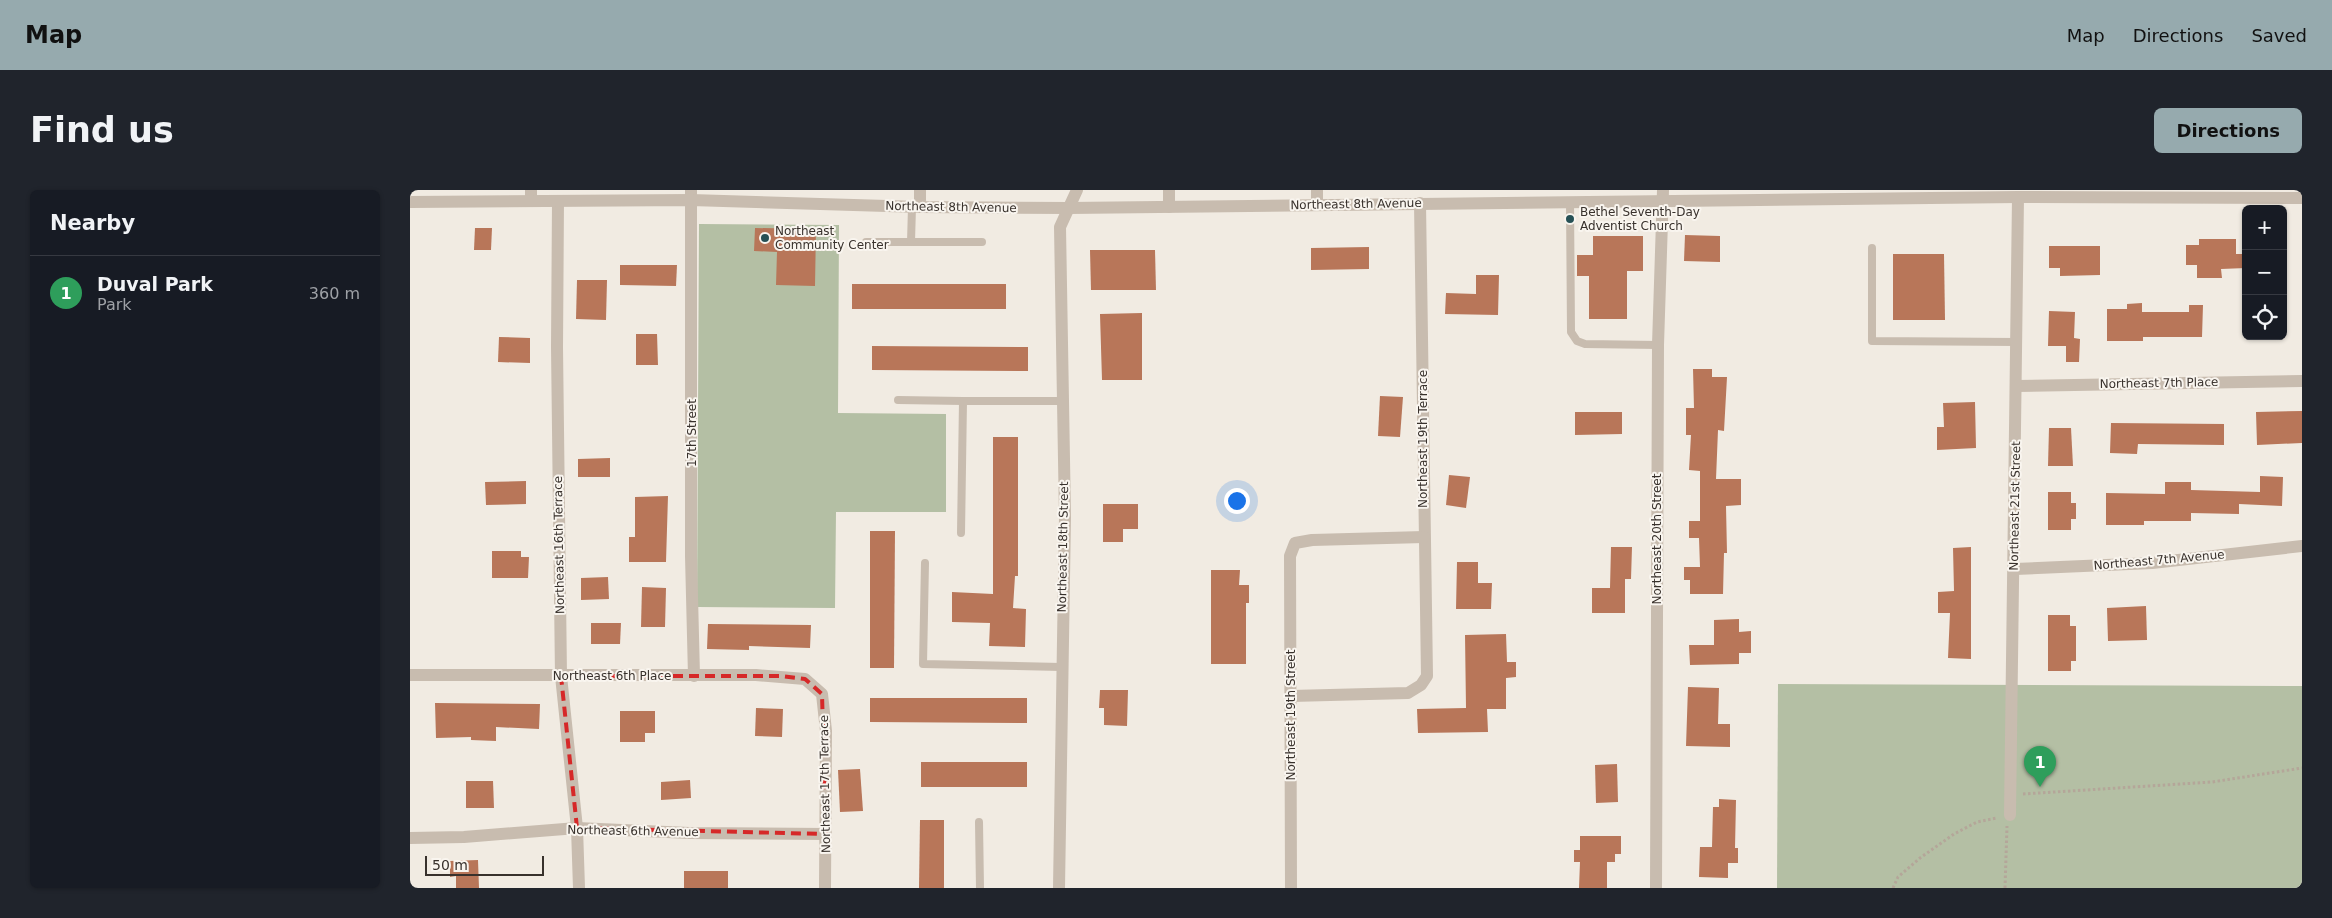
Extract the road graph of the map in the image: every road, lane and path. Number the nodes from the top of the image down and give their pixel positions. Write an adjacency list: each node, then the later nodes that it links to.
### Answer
1 (920, 190): 19 (street)
2 (1077, 190): 21 (street, Northeast 18th Street)
3 (1169, 190): 20 (street)
4 (1317, 190): 18 (street)
5 (2054, 193): 7 (street, Northeast 8th Avenue); 12 (street, Northeast 8th Avenue)
6 (1900, 194): 9 (street, Northeast 8th Avenue); 12 (street, Northeast 8th Avenue)
7 (2227, 194): 13 (street, Northeast 8th Avenue)
8 (691, 195): 14 (street, Northeast 8th Avenue); 19 (street, Northeast 8th Avenue); 41 (street, 17th Street)
9 (1662, 195): 15 (street, Northeast 8th Avenue); 27 (street, Northeast 20th Street)
10 (531, 196): 14 (street, Northeast 8th Avenue); 16 (street, Northeast 8th Avenue)
11 (1476, 196): 15 (street, Northeast 8th Avenue); 17 (street, Northeast 8th Avenue)
12 (2018, 197): 26 (street, Northeast 21st Street)
13 (2302, 198)
14 (558, 201): 40 (street, Northeast 16th Terrace)
15 (1570, 201): 27 (lane)
16 (410, 202)
17 (1420, 203): 18 (street, Northeast 8th Avenue); 34 (street, Northeast 19th Terrace)
18 (1317, 205): 20 (street, Northeast 8th Avenue)
19 (916, 207): 21 (street, Northeast 8th Avenue); 23 (lane)
20 (1169, 207): 21 (street, Northeast 8th Avenue)
21 (1069, 208): 32 (street, Northeast 18th Street)
22 (866, 242): 23 (lane)
23 (911, 242): 24 (lane)
24 (982, 242)
25 (1872, 248): 26 (lane)
26 (2017, 342): 29 (street, Northeast 21st Street)
27 (1658, 345): 56 (street, Northeast 20th Street)
28 (2302, 381): 29 (street, Northeast 7th Place)
29 (2017, 386): 37 (street, Northeast 21st Street)
30 (898, 400): 31 (lane)
31 (963, 401): 32 (lane); 33 (lane)
32 (1063, 401): 38 (street, Northeast 18th Street)
33 (961, 533)
34 (1424, 537): 43 (street, Northeast 19th Terrace); 43 (street, Northeast 19th Street)
35 (2302, 546): 37 (street, Northeast 7th Avenue)
36 (925, 563): 38 (lane)
37 (2015, 570): 45 (street, Northeast 21st Street)
38 (1061, 667): 54 (street, Northeast 18th Street)
39 (410, 675): 40 (street, Northeast 6th Place)
40 (561, 676): 41 (street, Northeast 6th Place); 48 (street, Northeast 16th Terrace)
41 (694, 676): 42 (street, Northeast 6th Place)
42 (812, 686): 49 (street, Northeast 17th Terrace)
43 (1291, 696): 55 (street, Northeast 19th Street)
44 (2302, 768): 45 (path)
45 (2010, 795): 46 (street, Northeast 21st Street)
46 (2010, 816): 57 (path); 58 (path)
47 (979, 822): 53 (lane)
48 (577, 828): 49 (street, Northeast 6th Avenue); 50 (street, Northeast 6th Avenue); 51 (street, Northeast 16th Terrace)
49 (826, 834): 52 (street, Northeast 17th Terrace)
50 (410, 838)
51 (579, 888)
52 (825, 888)
53 (980, 888)
54 (1059, 888)
55 (1291, 888)
56 (1656, 888)
57 (1893, 888)
58 (2006, 888)

